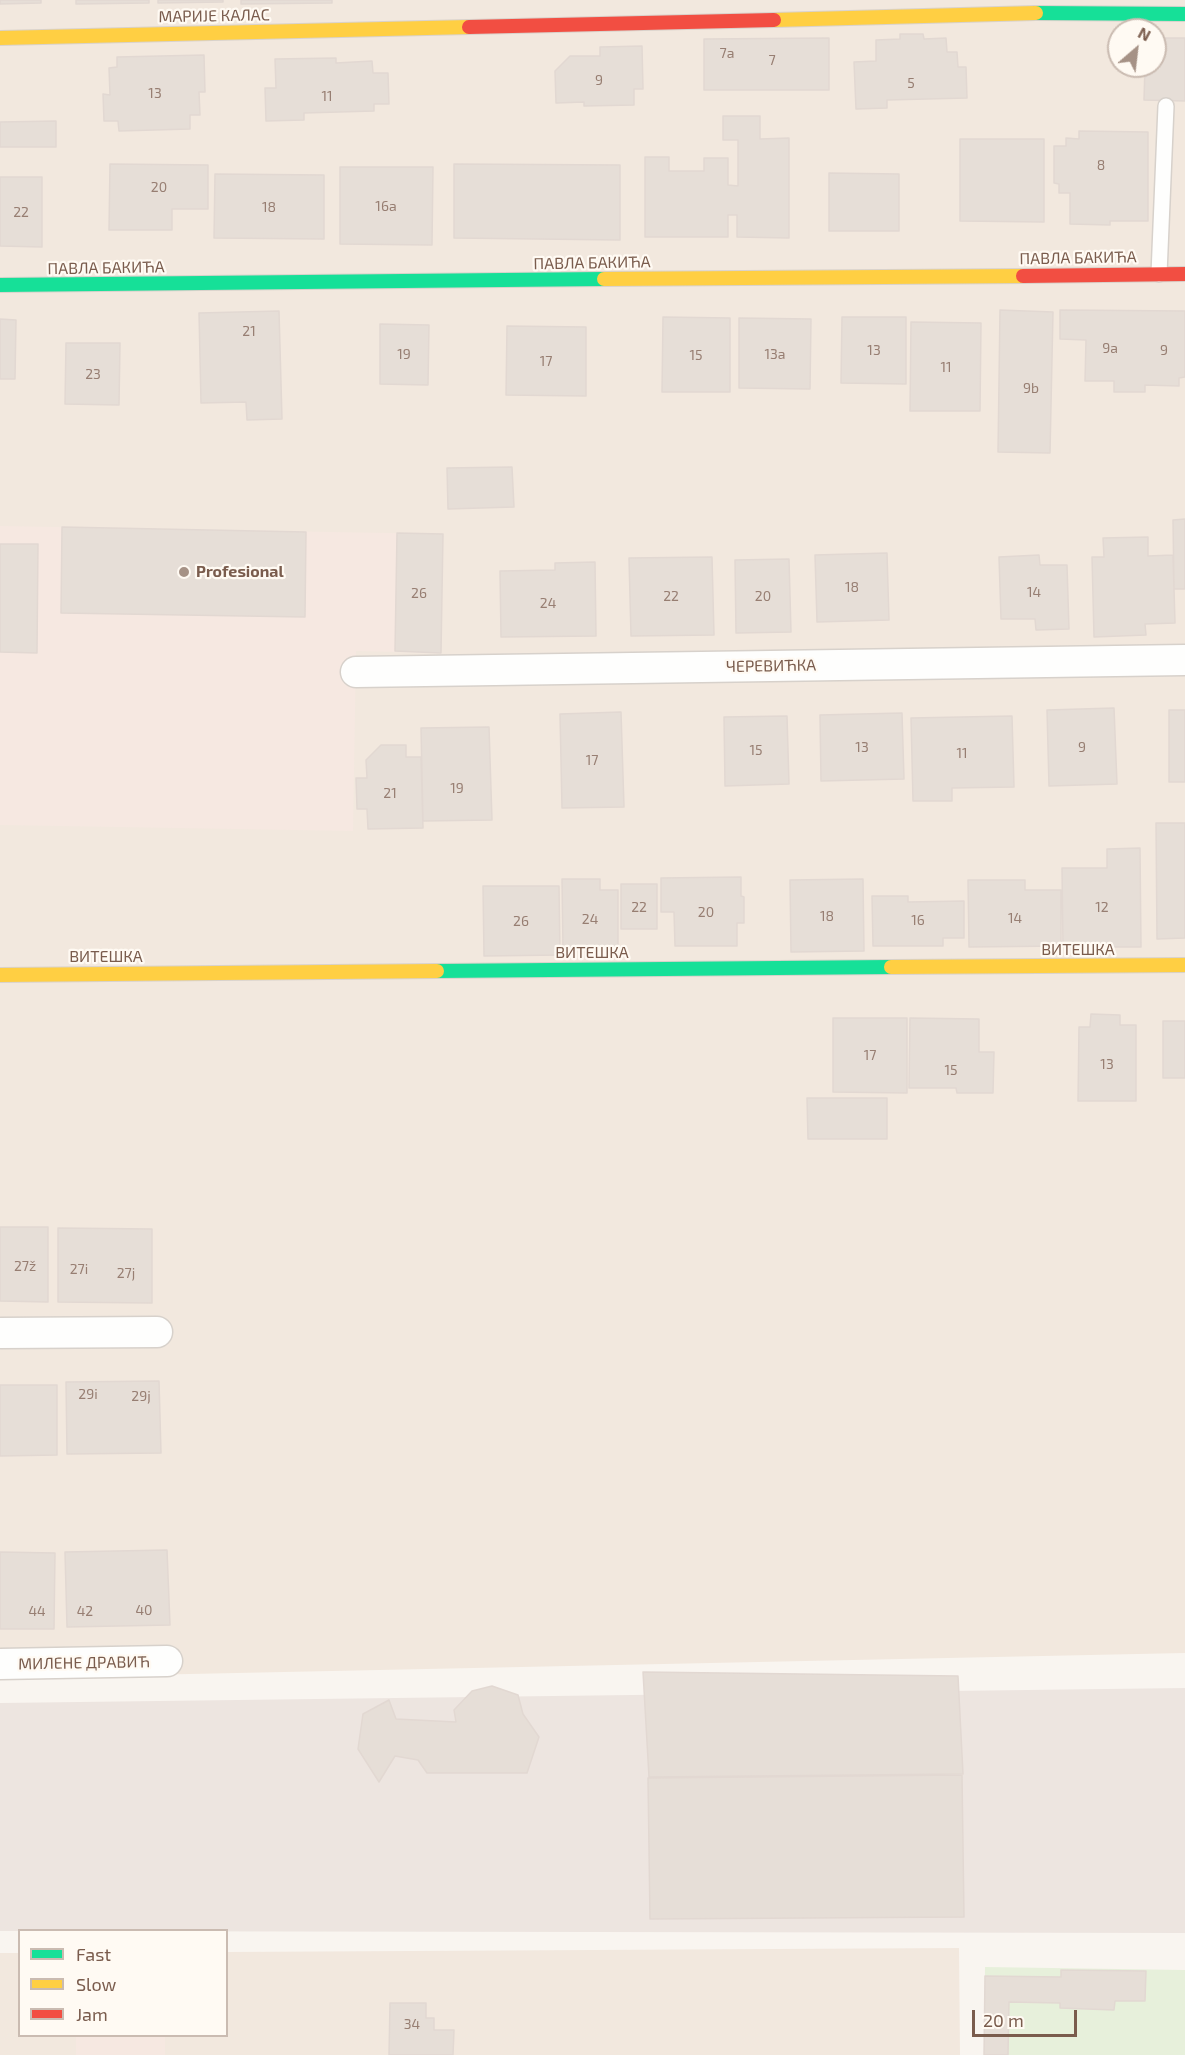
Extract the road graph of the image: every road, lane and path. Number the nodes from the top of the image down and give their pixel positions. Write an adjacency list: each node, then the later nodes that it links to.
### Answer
1 (1185, 14): 2 (street, МАРИЈЕ КАЛАС)
2 (0, 38)
3 (1166, 106): 4 (lane)
4 (1160, 274): 5 (street, ПАВЛА БАКИЋА); 6 (street, ПАВЛА БАКИЋА)
5 (1185, 274)
6 (0, 285)
7 (1185, 660): 8 (street, ЧЕРЕВИЋКА)
8 (356, 672)
9 (1185, 965): 10 (street, ВИТЕШКА)
10 (0, 975)
11 (157, 1332): 12 (street)
12 (0, 1333)
13 (167, 1661): 14 (street, МИЛЕНЕ ДРАВИЋ)
14 (0, 1665)

